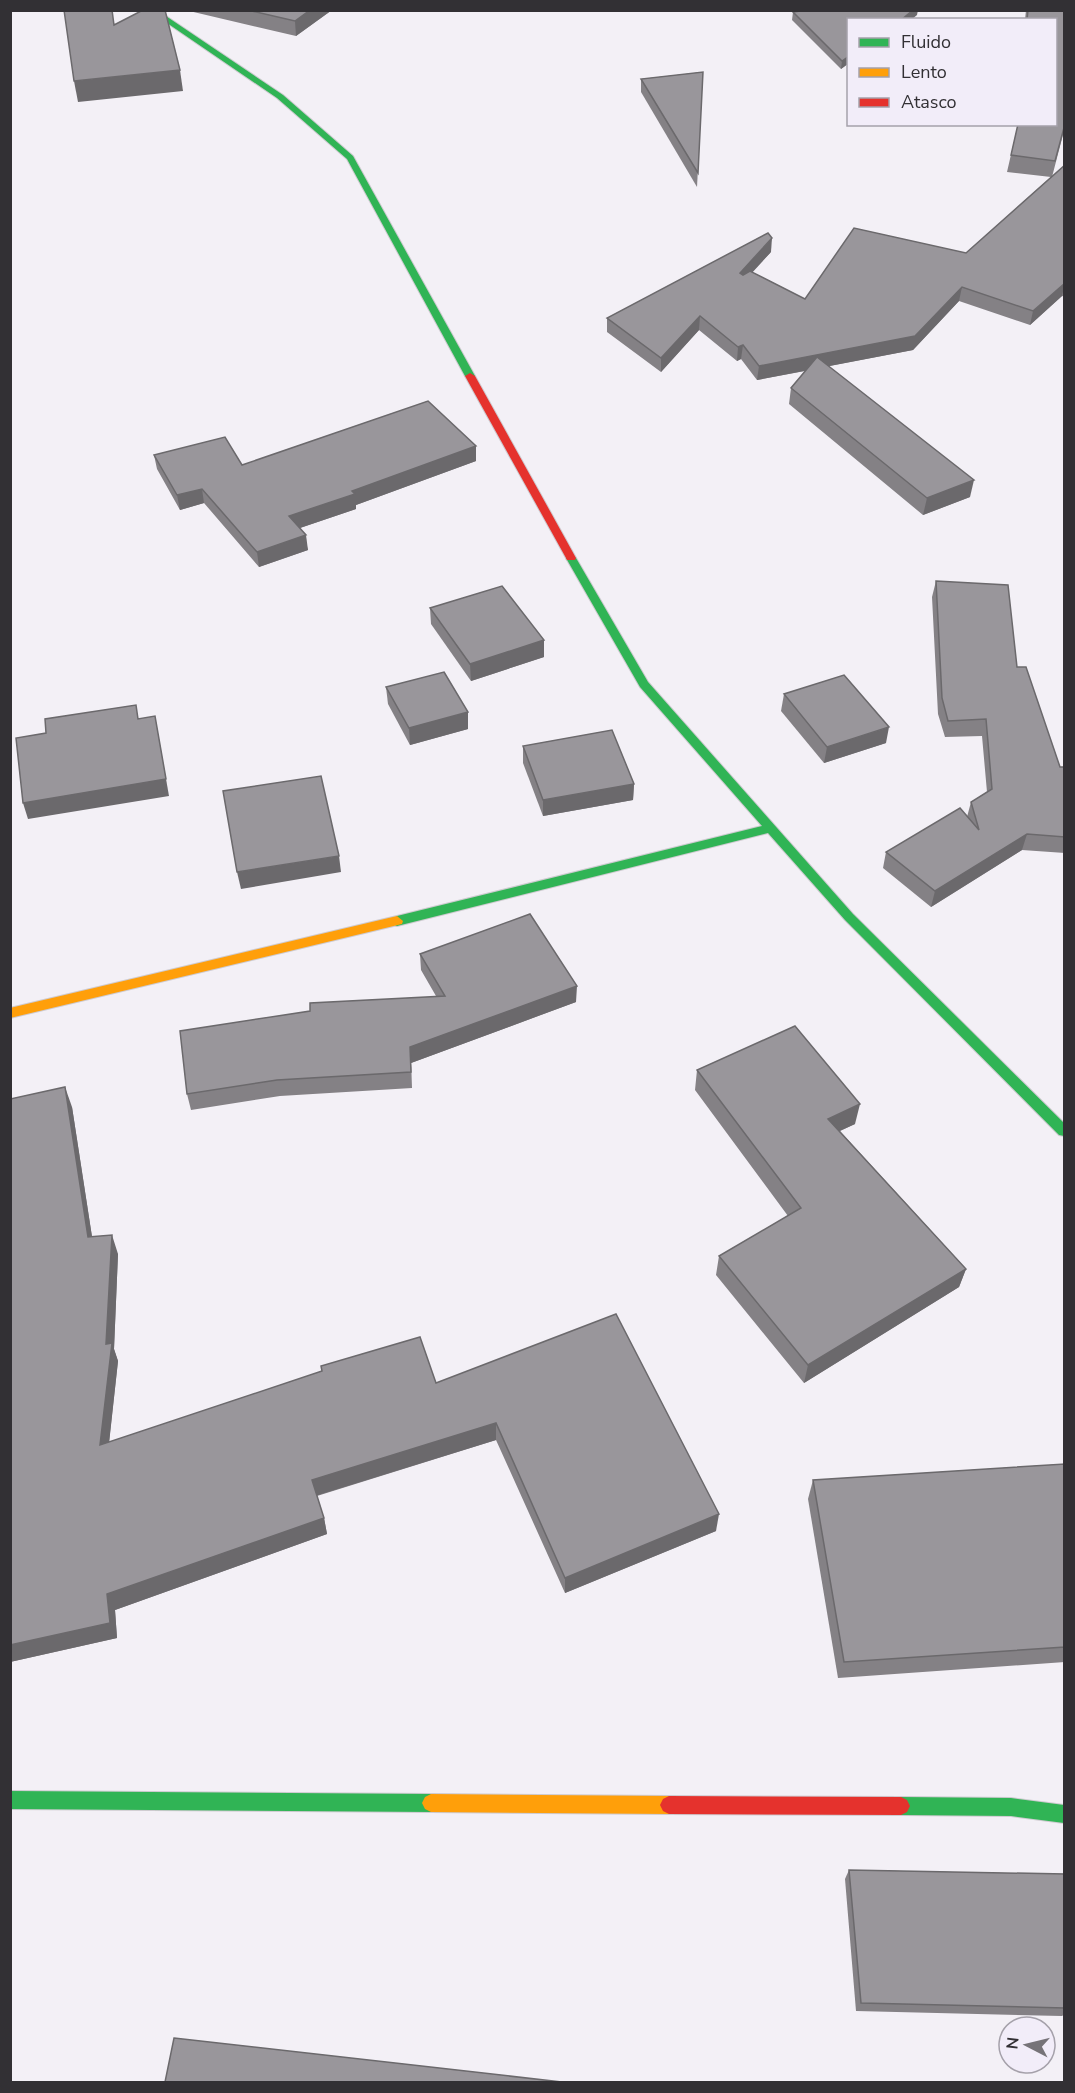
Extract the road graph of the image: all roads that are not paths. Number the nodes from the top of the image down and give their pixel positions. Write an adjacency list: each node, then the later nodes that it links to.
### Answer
1 (151, 10): 2 (street)
2 (771, 828): 3 (street); 4 (street)
3 (10, 1013)
4 (1065, 1131)
5 (10, 1800): 6 (street)
6 (1065, 1814)

